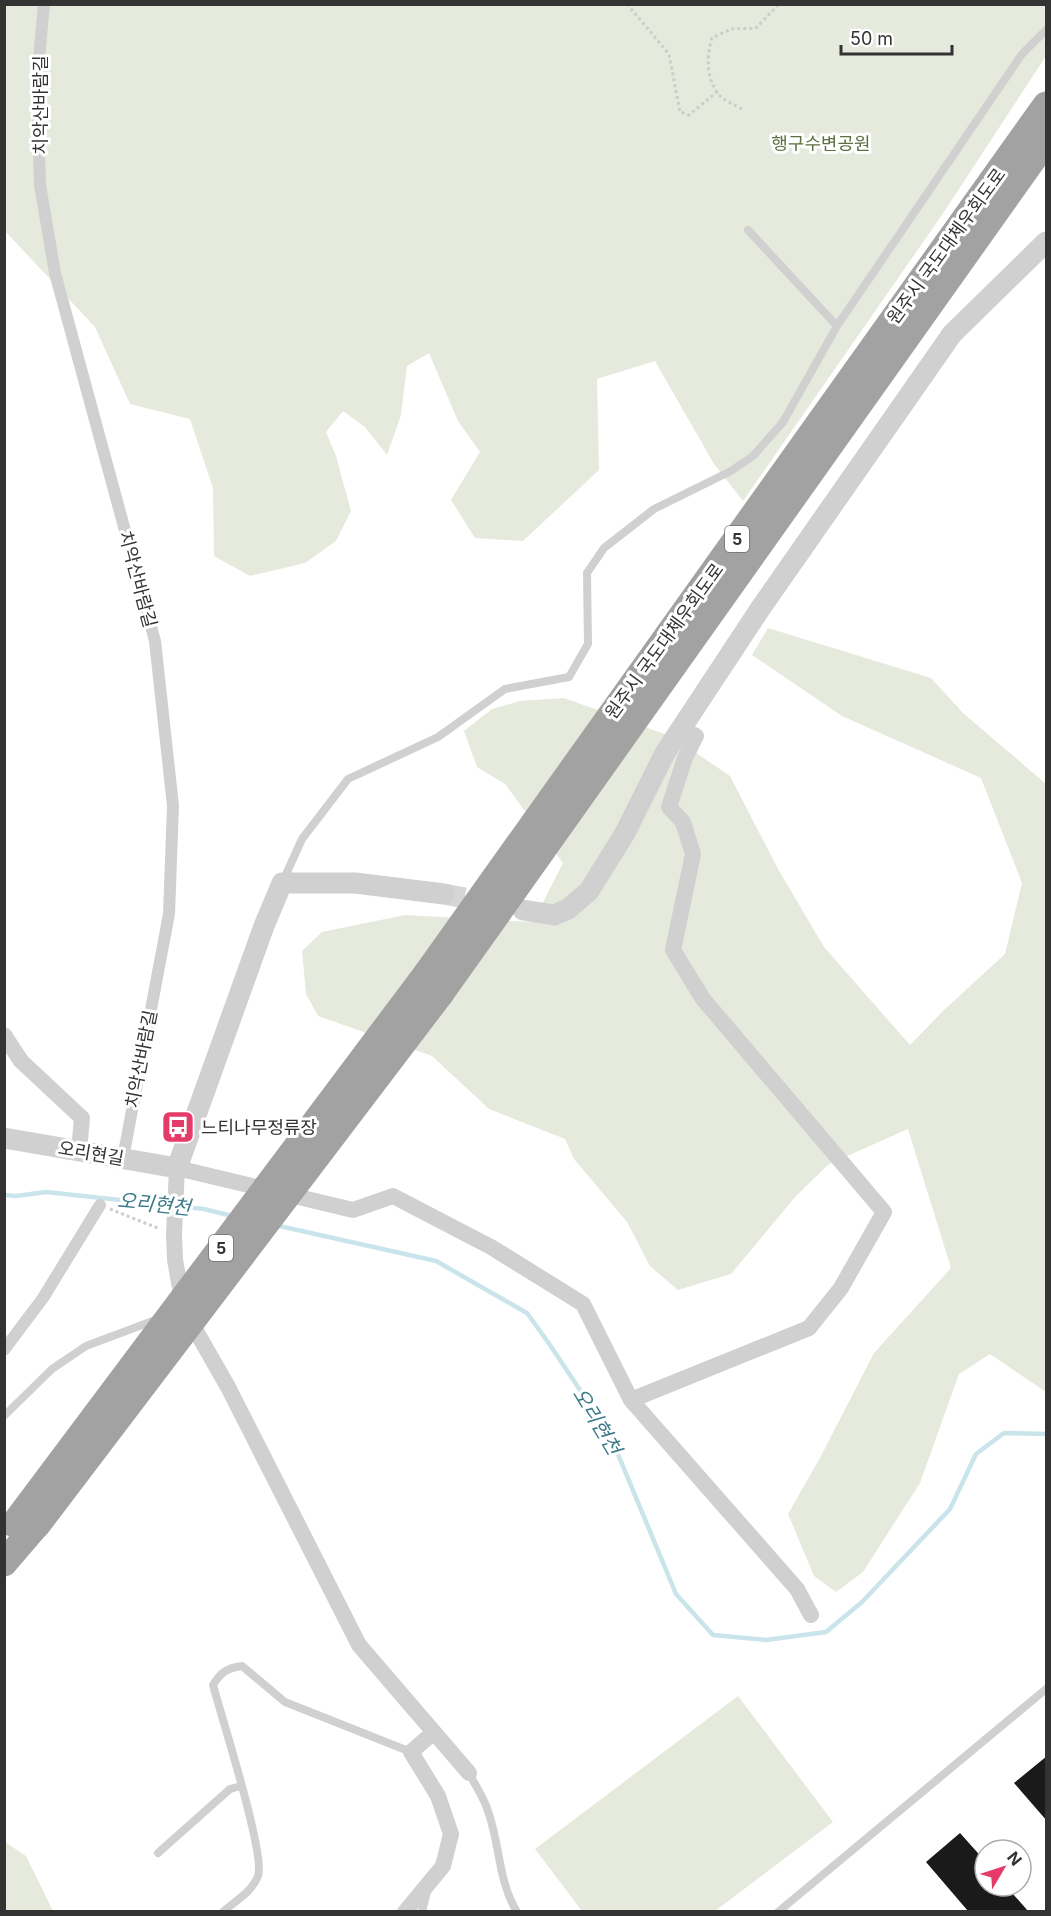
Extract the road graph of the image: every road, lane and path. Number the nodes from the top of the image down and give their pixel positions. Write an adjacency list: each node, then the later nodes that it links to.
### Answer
1 (44, 4): 20 (street, 치악산바람길)
2 (627, 4): 5 (path)
3 (779, 4): 5 (path)
4 (1047, 30): 12 (lane)
5 (718, 91): 8 (path)
6 (1047, 95): 9 (highway)
7 (1047, 105): 9 (highway, 원주시 국도대체우회도로 / 5)
8 (742, 109)
9 (1040, 142): 28 (highway, 원주시 국도대체우회도로 / 5, bridge)
10 (748, 230): 12 (lane)
11 (1047, 242): 13 (street)
12 (837, 326): 14 (lane)
13 (681, 728): 16 (street); 26 (street)
14 (282, 883): 15 (street); 21 (street)
15 (444, 894)
16 (523, 910)
17 (4, 1035): 19 (street)
18 (4, 1138): 19 (street, 오리현길)
19 (79, 1151): 20 (street, 오리현길)
20 (123, 1158): 21 (street, 오리현길)
21 (177, 1177): 23 (street); 26 (street)
22 (100, 1205): 23 (path); 25 (street)
23 (174, 1231): 24 (street)
24 (184, 1310): 27 (lane); 32 (street)
25 (4, 1350)
26 (631, 1400): 30 (street)
27 (4, 1416)
28 (18, 1529): 29 (highway, 5)
29 (4, 1563)
30 (811, 1615)
31 (1047, 1689): 38 (lane)
32 (434, 1732): 33 (street); 34 (street)
33 (411, 1752): 35 (lane); 37 (street)
34 (469, 1773): 42 (lane)
35 (241, 1786): 36 (lane); 39 (lane)
36 (158, 1853)
37 (429, 1882): 40 (street); 41 (lane)
38 (786, 1907): 43 (lane)
39 (223, 1911)
40 (405, 1911)
41 (422, 1911)
42 (517, 1911)
43 (778, 1911)

